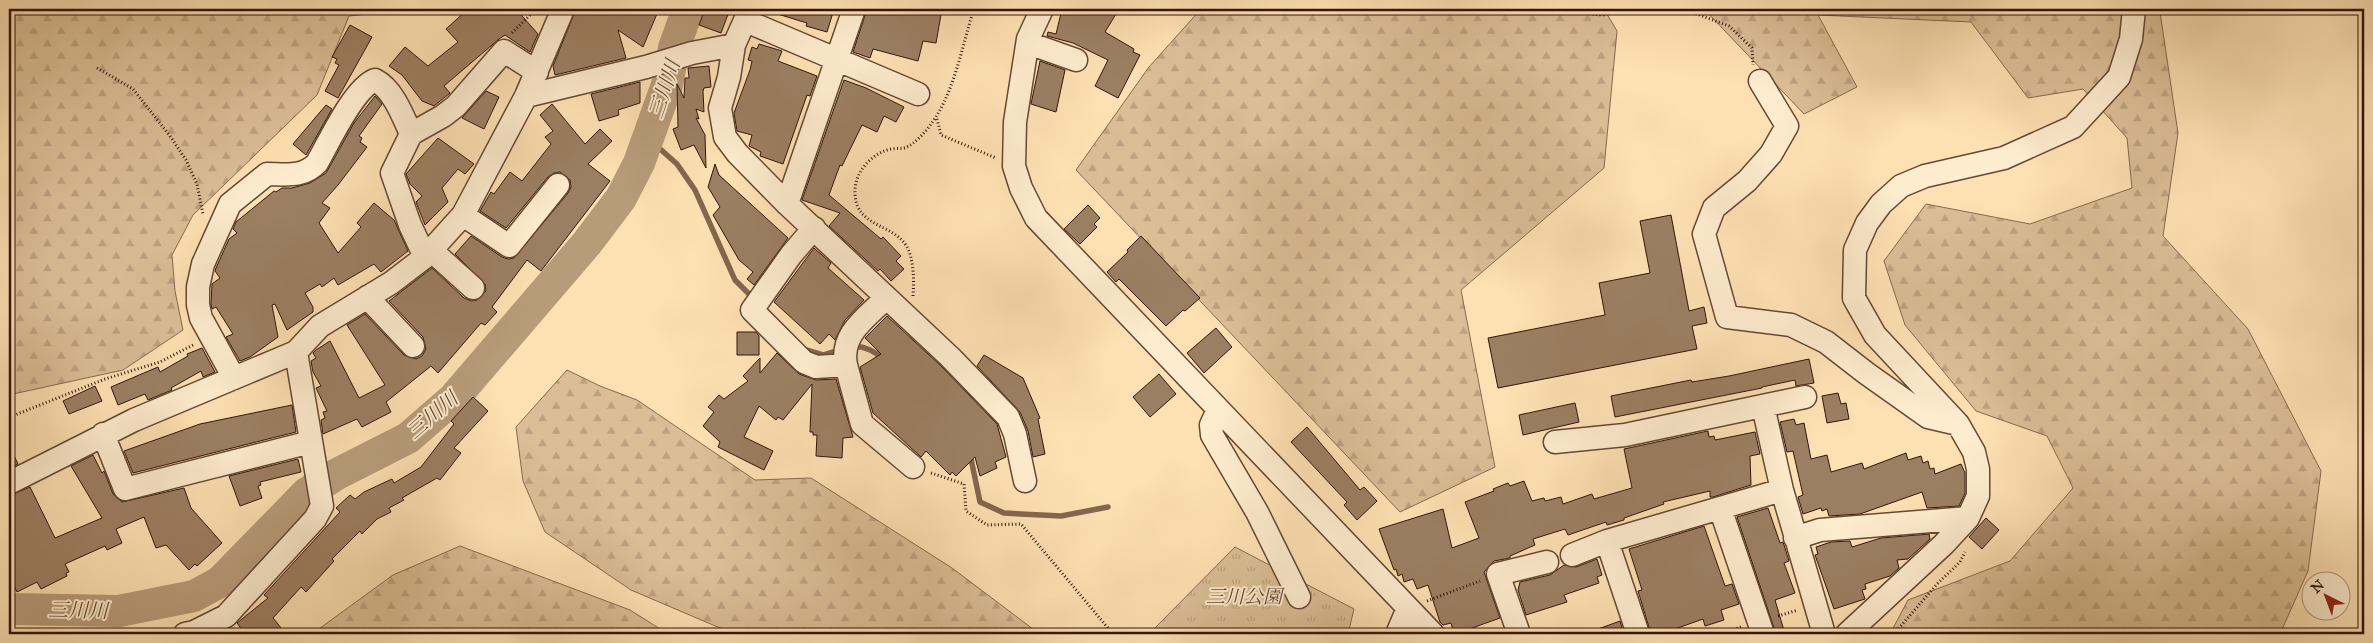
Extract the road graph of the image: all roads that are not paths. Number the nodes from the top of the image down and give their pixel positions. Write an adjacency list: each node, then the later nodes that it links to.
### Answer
1 (563, 9): 10 (street)
2 (854, 9): 8 (street)
3 (1042, 9): 6 (street)
4 (2134, 9): 30 (street)
5 (748, 15): 7 (street); 8 (street)
6 (1028, 43): 9 (street); 29 (street)
7 (734, 45): 13 (street); 16 (street)
8 (834, 60): 12 (street); 16 (street)
9 (1076, 60)
10 (537, 72): 13 (street); 14 (street)
11 (1757, 78): 30 (street)
12 (918, 94)
13 (526, 96): 17 (street)
14 (411, 134): 19 (street); 26 (street)
15 (558, 185): 17 (street)
16 (787, 204): 18 (street)
17 (463, 216): 19 (street)
18 (814, 228): 22 (street); 25 (street)
19 (428, 254): 20 (street); 21 (street)
20 (474, 288)
21 (367, 297): 23 (street); 24 (street)
22 (886, 298): 25 (street); 35 (street)
23 (413, 346)
24 (296, 352): 26 (street); 33 (street)
25 (846, 352): 34 (street)
26 (234, 378): 31 (street)
27 (1805, 397): 28 (street)
28 (1763, 406): 32 (street); 37 (street)
29 (1218, 410): 44 (street); 45 (street)
30 (1958, 424): 39 (street)
31 (103, 434): 33 (street); 36 (street)
32 (1555, 442)
33 (313, 452): 47 (street)
34 (913, 468)
35 (1025, 480)
36 (9, 483)
37 (1782, 490): 38 (street); 40 (street)
38 (1720, 508): 41 (street); 46 (street)
39 (1963, 524): 40 (street); 53 (street)
40 (1795, 538): 52 (street)
41 (1607, 542): 42 (street); 51 (street)
42 (1572, 555)
43 (1547, 562): 50 (street)
44 (1299, 597)
45 (1408, 608): 48 (street); 49 (street)
46 (1760, 628)
47 (185, 634)
48 (1397, 634)
49 (1433, 634)
50 (1519, 634)
51 (1638, 634)
52 (1824, 634)
53 (1847, 634)

